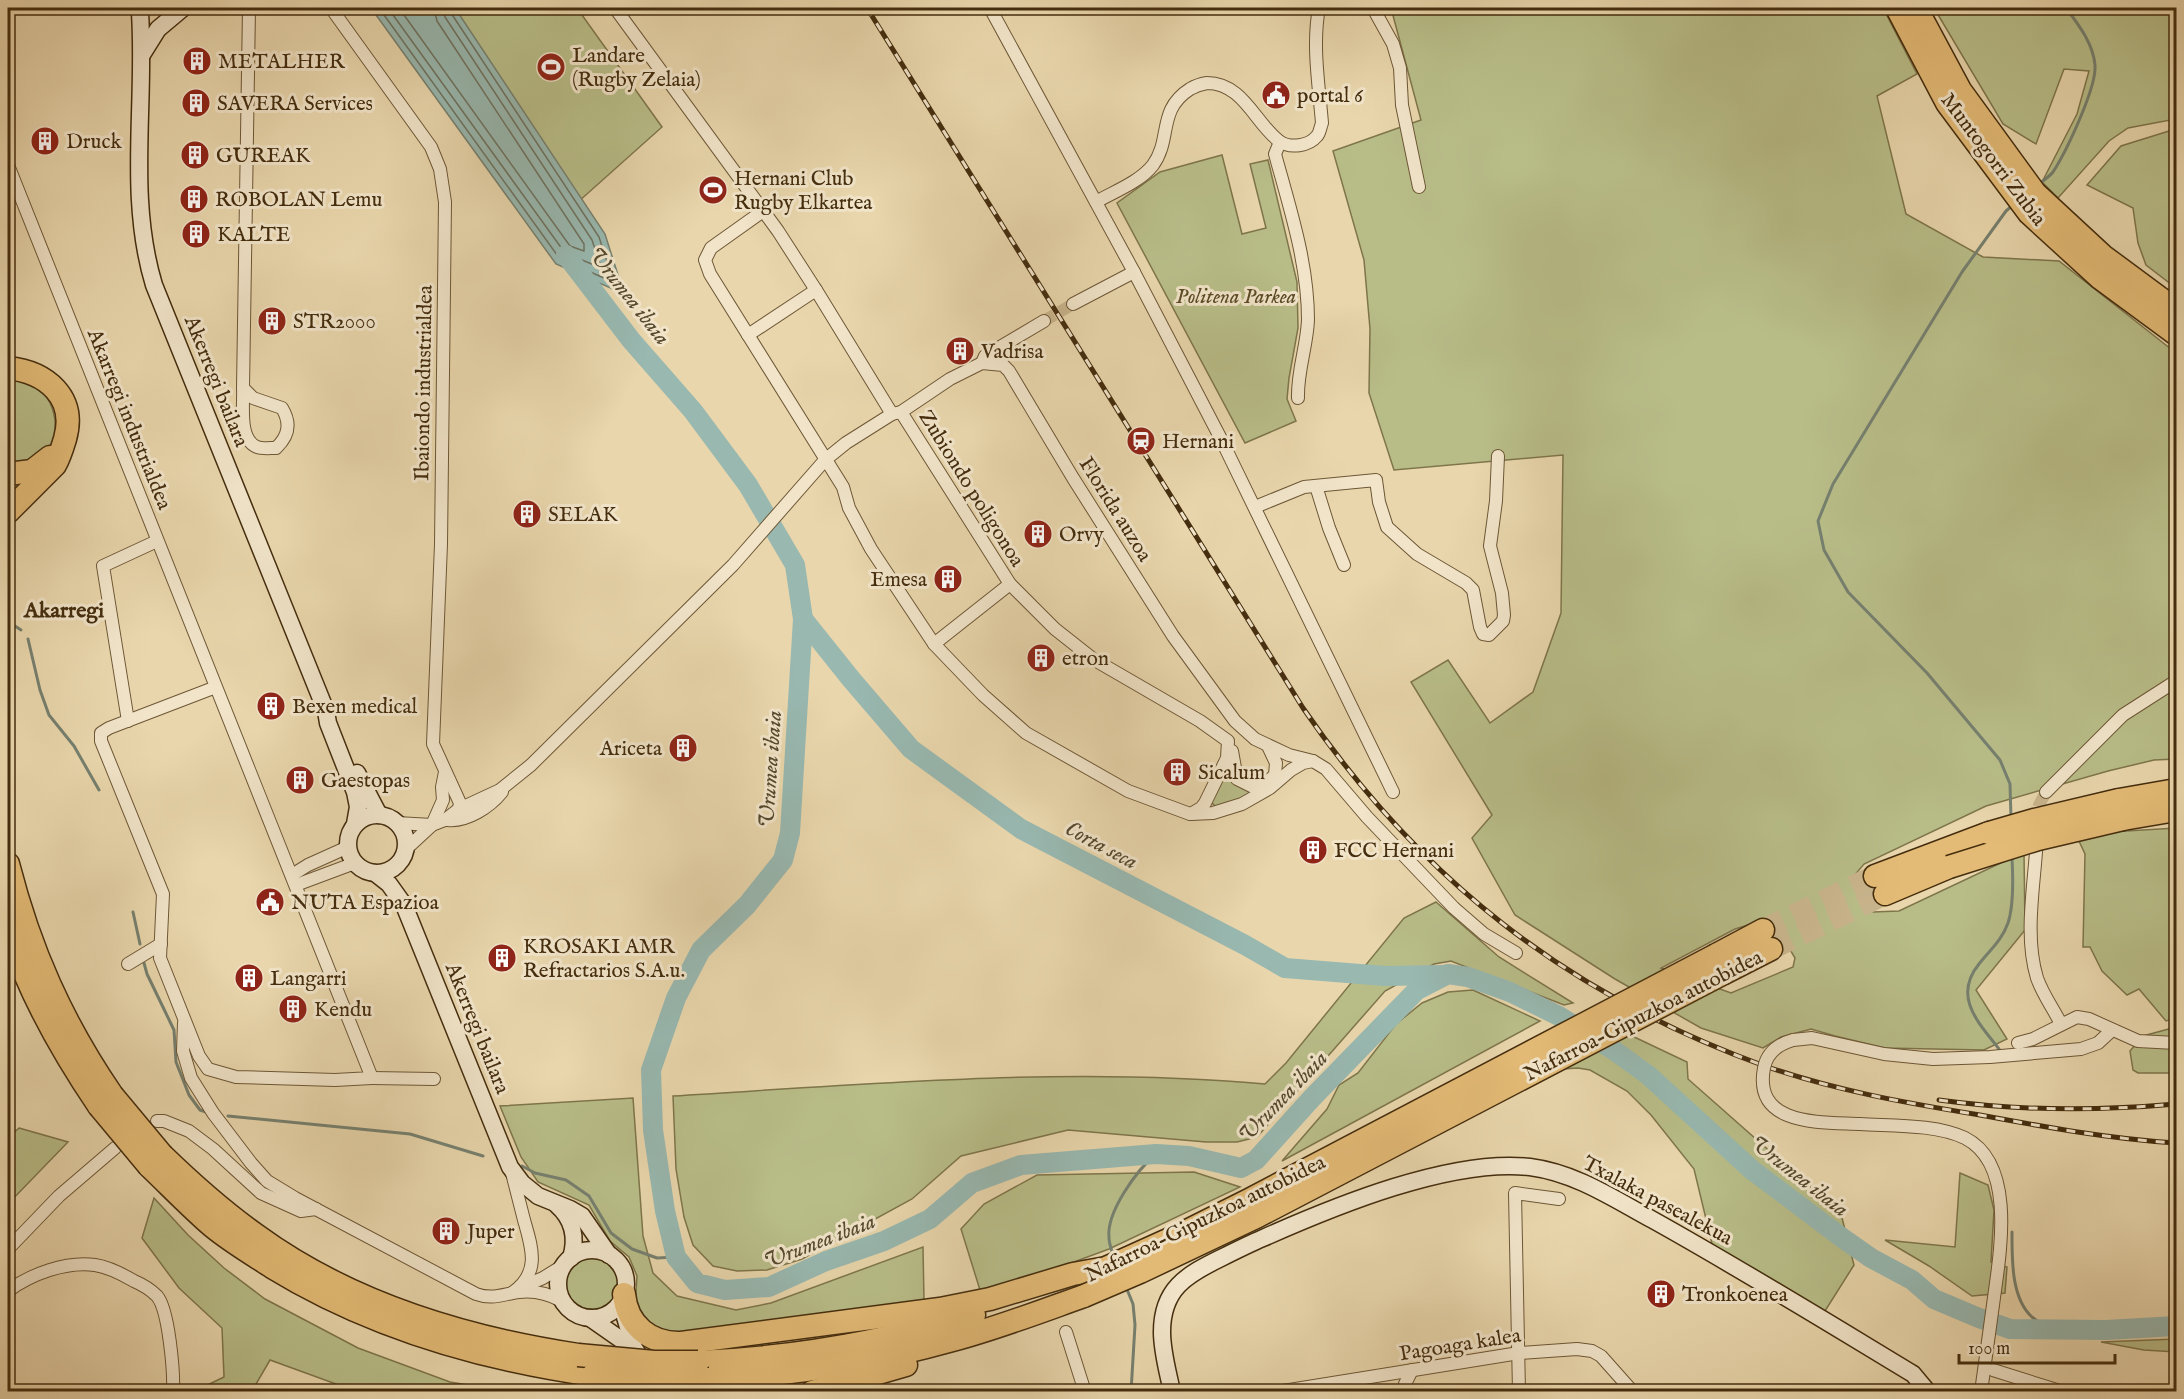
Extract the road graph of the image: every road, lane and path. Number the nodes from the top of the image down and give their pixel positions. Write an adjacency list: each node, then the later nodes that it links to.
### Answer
1 (249, 8): 28 (street)
2 (331, 8): 51 (street, Ibaiondo industrialdea)
3 (615, 8): 15 (street)
4 (990, 8): 14 (street)
5 (1319, 8): 11 (street)
6 (1373, 8): 13 (street)
7 (138, 10): 8 (main road); 10 (main road, Akerregi bailara)
8 (178, 12): 10 (main road)
9 (1908, 12): 18 (highway, Muntogorri Zubia)
10 (143, 53): 44 (main road, Akerregi bailara)
11 (1280, 142): 14 (street); 29 (street)
12 (8, 165): 38 (street, Akarregi industrialdea)
13 (1419, 187)
14 (1095, 202): 16 (street)
15 (763, 211): 17 (street); 23 (street)
16 (1129, 274): 19 (street); 36 (street)
17 (816, 290): 23 (street); 30 (street)
18 (2139, 295): 20 (highway); 22 (highway)
19 (1073, 304)
20 (2176, 310)
21 (1044, 321): 24 (street)
22 (2176, 333)
23 (748, 335): 33 (street)
24 (1012, 341): 25 (street); 26 (street)
25 (982, 363): 26 (street); 30 (street)
26 (1003, 365): 47 (street, Florida auzoa)
27 (8, 368): 31 (highway)
28 (243, 388): 28 (street)
29 (1298, 398)
30 (896, 413): 33 (street); 40 (street, Zubiondo poligonoa)
31 (63, 446): 34 (highway); 37 (highway)
32 (1498, 456): 35 (street)
33 (825, 460): 41 (street); 53 (street)
34 (8, 474)
35 (1316, 486): 36 (street); 39 (street)
36 (1255, 507): 56 (street)
37 (8, 512)
38 (157, 541): 43 (street, Akarregi industrialdea); 45 (street)
39 (1344, 566)
40 (1010, 584): 41 (street, Zubiondo poligonoa); 46 (street, Zubiondo poligonoa)
41 (934, 644): 63 (street)
42 (2176, 681): 57 (street)
43 (216, 687): 45 (street); 71 (street, Akarregi industrialdea)
44 (326, 711): 64 (main road); 67 (main road)
45 (128, 721): 81 (street)
46 (1228, 741): 50 (street); 63 (street)
47 (1268, 746): 48 (street, Florida auzoa); 50 (street)
48 (1289, 755): 49 (street, Florida auzoa); 50 (street); 52 (street)
49 (1313, 761): 52 (street); 82 (street)
50 (1276, 763)
51 (445, 772): 54 (street, Ibaiondo industrialdea); 59 (street); 68 (street)
52 (1285, 776): 63 (street)
53 (506, 786): 58 (street); 62 (street)
54 (453, 788): 58 (street); 59 (street, Ibaiondo industrialdea)
55 (2176, 790): 60 (highway)
56 (1393, 792)
57 (2046, 792)
58 (490, 794): 59 (street)
59 (459, 809): 62 (street); 65 (street)
60 (2121, 809): 60 (highway, bridge); 61 (highway)
61 (2176, 812)
62 (475, 813): 65 (street)
63 (1190, 814)
64 (379, 815): 66 (main road); 67 (main road)
65 (446, 820): 68 (street)
66 (397, 822): 68 (street); 72 (main road)
67 (355, 824): 69 (main road)
68 (432, 825): 72 (street)
69 (348, 847): 73 (main road); 75 (street)
70 (2036, 852): 86 (street)
71 (283, 853): 75 (street); 77 (street, Akarregi industrialdea)
72 (404, 853): 76 (main road); 78 (main road)
73 (355, 863): 76 (main road); 77 (street)
74 (8, 864): 92 (highway, Nafarroa-Gipuzkoa autobidea)
75 (308, 865): 77 (street)
76 (375, 873): 78 (main road)
77 (294, 880): 90 (street, Akarregi industrialdea)
78 (404, 905): 96 (main road, Akerregi bailara)
79 (8, 928): 92 (highway, Nafarroa-Gipuzkoa autobidea)
80 (1767, 940): 84 (highway, Nafarroa-Gipuzkoa autobidea)
81 (161, 944): 83 (street); 85 (street)
82 (1516, 954)
83 (128, 964)
84 (1720, 964): 103 (highway, Nafarroa-Gipuzkoa autobidea, bridge); 103 (highway, Nafarroa-Gipuzkoa autobidea, bridge)
85 (184, 1019): 90 (street); 99 (street)
86 (2061, 1024): 87 (street); 88 (street)
87 (2112, 1030): 89 (street); 126 (street, bridge)
88 (2018, 1043)
89 (2176, 1043)
90 (372, 1078): 91 (street)
91 (434, 1079)
92 (105, 1100): 95 (highway, Nafarroa-Gipuzkoa autobidea, bridge)
93 (157, 1121): 99 (street)
94 (115, 1148): 100 (street)
95 (156, 1161): 115 (highway, Nafarroa-Gipuzkoa autobidea, bridge); 115 (highway, Nafarroa-Gipuzkoa autobidea, bridge)
96 (510, 1167): 98 (main road, Akerregi bailara); 105 (street)
97 (1559, 1199): 111 (street)
98 (557, 1204): 101 (main road, Akerregi bailara); 102 (main road)
99 (316, 1209): 105 (street)
100 (8, 1249)
101 (609, 1255): 102 (main road); 106 (main road)
102 (567, 1261): 105 (street); 107 (main road)
103 (1077, 1284): 106 (highway); 108 (highway, Nafarroa-Gipuzkoa autobidea); 115 (highway, Nafarroa-Gipuzkoa autobidea)
104 (8, 1291): 116 (street)
105 (515, 1291): 107 (street)
106 (623, 1297): 109 (main road); 112 (main road)
107 (562, 1301): 109 (main road)
108 (1044, 1310): 115 (highway, Nafarroa-Gipuzkoa autobidea); 118 (highway)
109 (590, 1318): 112 (main road)
110 (1066, 1332): 119 (street)
111 (1519, 1353): 113 (street, Pagoaga kalea); 123 (street); 124 (street, Pagoaga kalea)
112 (639, 1356): 117 (main road)
113 (1413, 1370): 121 (street, Pagoaga kalea); 122 (street)
114 (1993, 1370): 127 (street)
115 (704, 1371)
116 (173, 1392)
117 (663, 1392)
118 (812, 1392)
119 (1085, 1392)
120 (1172, 1392): 125 (main road, Txalaka pasealekua)
121 (1277, 1392)
122 (1405, 1392)
123 (1519, 1392)
124 (1633, 1392)
125 (1928, 1392)
126 (1981, 1392)
127 (2063, 1392)

